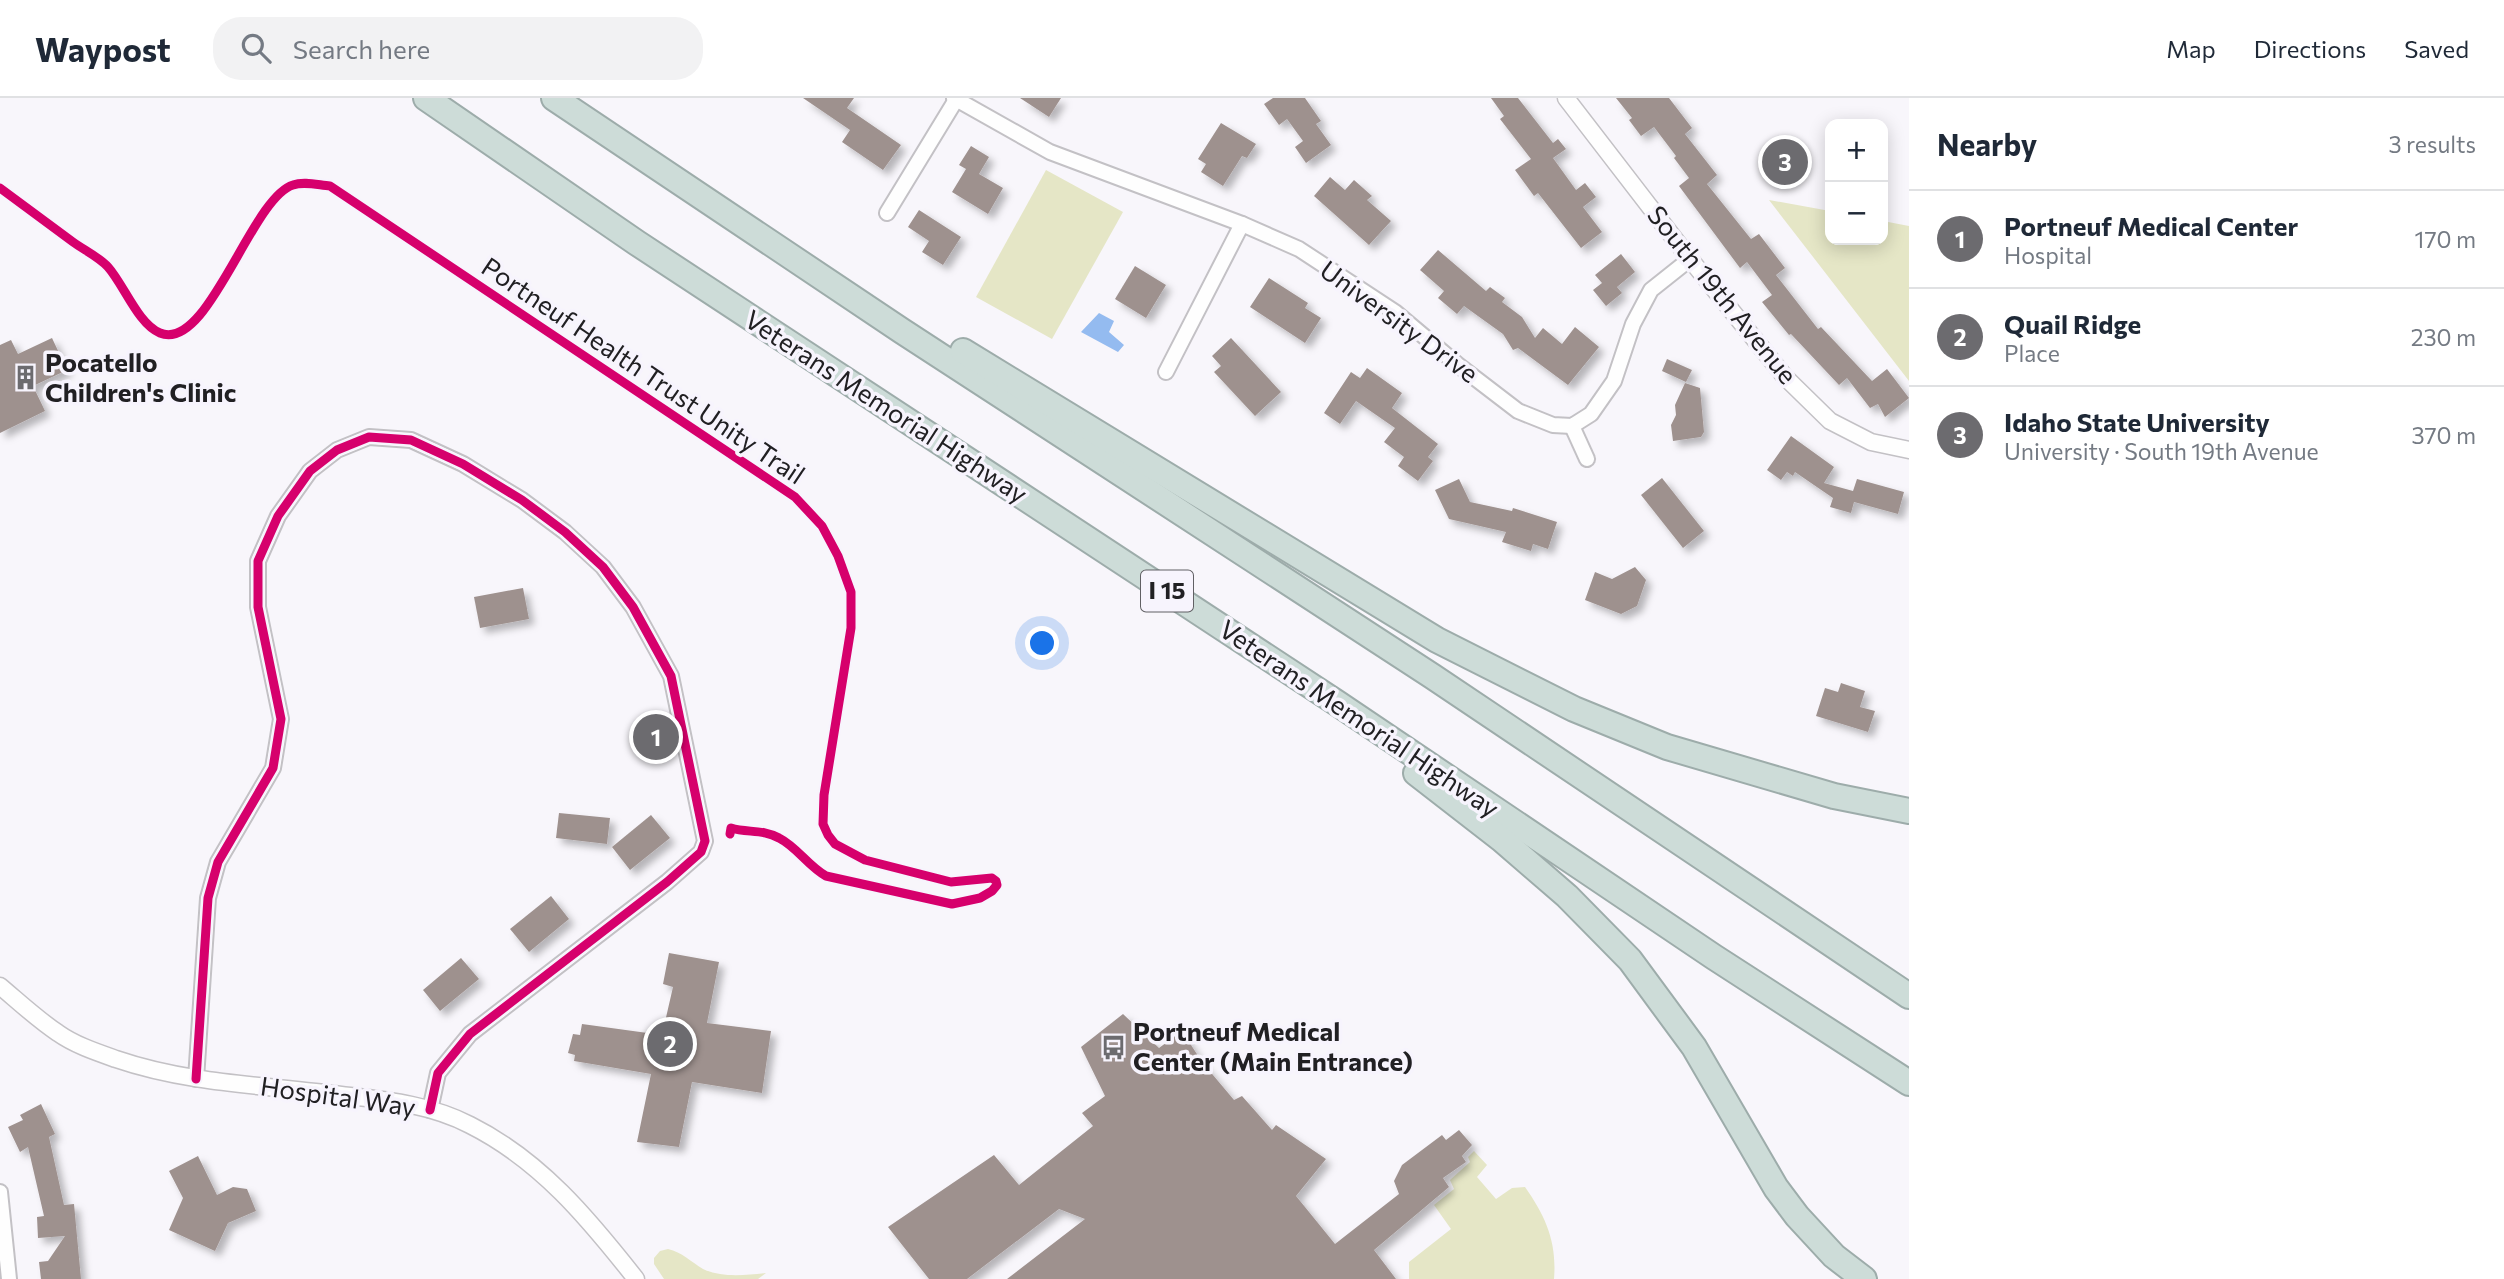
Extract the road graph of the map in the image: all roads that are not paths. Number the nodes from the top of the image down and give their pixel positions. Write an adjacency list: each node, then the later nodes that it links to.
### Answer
1 (426, 98): 13 (highway, Veterans Memorial Highway / I 15)
2 (554, 98): 8 (highway)
3 (956, 98): 5 (street); 6 (street, University Drive)
4 (1566, 98): 7 (street, South 19th Avenue)
5 (887, 213)
6 (1242, 224): 9 (street); 10 (street, University Drive)
7 (1690, 259): 10 (street); 11 (street, South 19th Avenue)
8 (902, 331): 14 (highway); 16 (highway)
9 (1166, 372)
10 (1572, 426): 12 (street)
11 (1909, 450)
12 (1587, 459)
13 (1337, 703): 18 (highway, Veterans Memorial Highway / I 15); 23 (highway)
14 (1909, 811)
15 (0, 986): 17 (street, Hospital Way)
16 (1909, 996)
17 (196, 1079): 19 (street, Hospital Way); 19 (street)
18 (1909, 1083)
19 (430, 1110): 22 (street, Hospital Way)
20 (0, 1192): 21 (street)
21 (9, 1279)
22 (636, 1279)
23 (1864, 1279)

